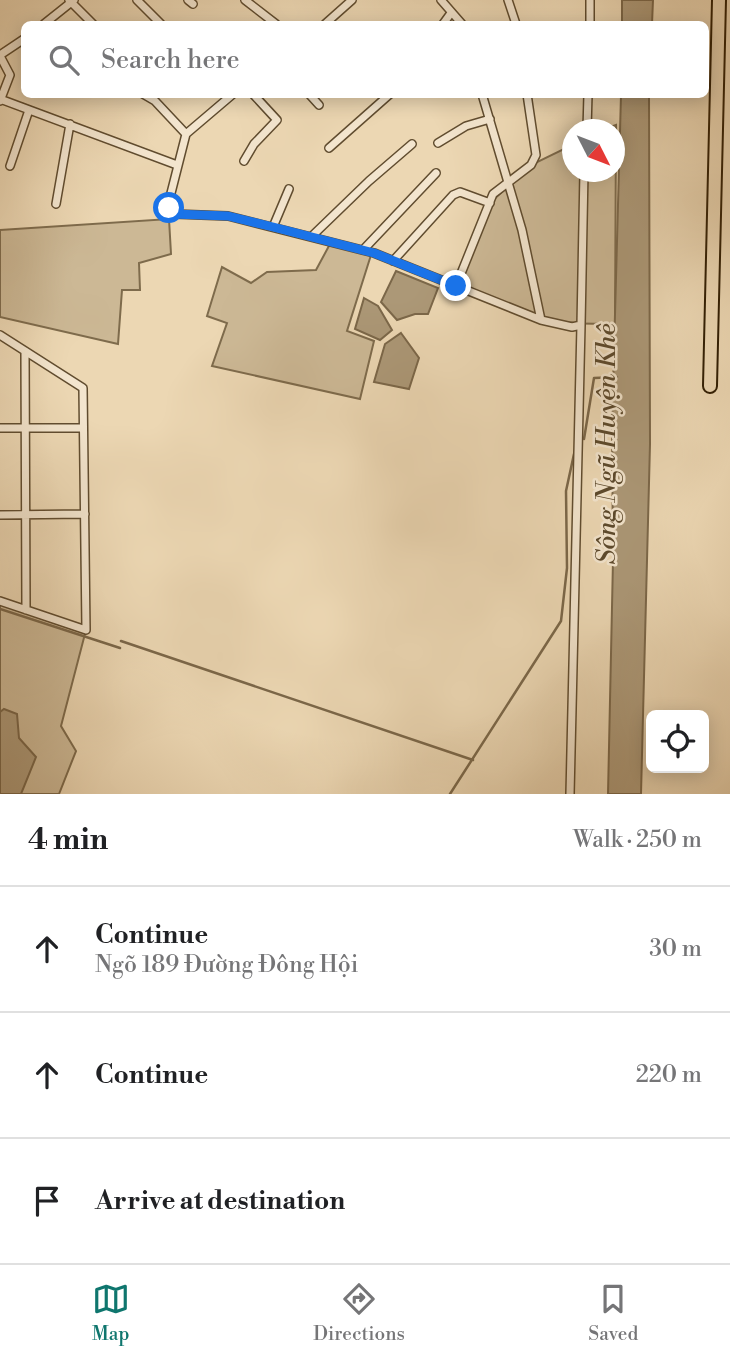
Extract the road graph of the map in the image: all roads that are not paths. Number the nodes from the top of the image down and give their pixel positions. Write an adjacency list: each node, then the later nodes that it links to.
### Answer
1 (137, 0): 12 (street)
2 (245, 0): 13 (street)
3 (352, 0): 14 (street)
4 (441, 0): 9 (street)
5 (508, 0): 17 (street)
6 (590, 0): 18 (street)
7 (719, 0): 58 (main road)
8 (71, 1): 10 (street); 11 (street)
9 (451, 13): 15 (street); 16 (street)
10 (48, 21)
11 (90, 21)
12 (158, 21)
13 (272, 21)
14 (329, 21)
15 (445, 21)
16 (459, 21)
17 (515, 21)
18 (590, 21)
19 (21, 40): 20 (street)
20 (0, 55): 29 (street)
21 (150, 98): 35 (street)
22 (227, 98): 35 (street)
23 (257, 98): 39 (street)
24 (313, 98): 30 (street)
25 (385, 98): 38 (street)
26 (483, 98): 32 (street)
27 (528, 98): 43 (street)
28 (588, 98): 33 (street)
29 (0, 100): 31 (street)
30 (320, 105)
31 (29, 110): 34 (street); 41 (street)
32 (490, 118): 36 (street); 43 (street)
33 (587, 119)
34 (69, 124): 40 (street); 47 (street)
35 (186, 135): 40 (street)
36 (438, 142)
37 (412, 144): 49 (street)
38 (329, 148)
39 (244, 161)
40 (177, 165): 48 (street)
41 (10, 166)
42 (436, 173): 50 (street)
43 (508, 182): 46 (street); 53 (street)
44 (584, 182): 54 (street)
45 (289, 189): 48 (street)
46 (490, 203): 51 (street); 52 (street)
47 (56, 204)
48 (273, 227): 49 (street)
49 (311, 237): 50 (street)
50 (363, 250): 51 (street)
51 (393, 261): 52 (street)
52 (456, 286): 53 (street)
53 (541, 320): 54 (street)
54 (581, 325): 67 (street)
55 (0, 335): 56 (street)
56 (4, 340): 57 (street)
57 (26, 351): 60 (street); 61 (street)
58 (710, 386)
59 (0, 428): 60 (street)
60 (26, 428): 61 (street); 64 (street)
61 (83, 428): 62 (street)
62 (85, 514): 64 (street); 66 (street)
63 (0, 515): 64 (street)
64 (26, 515): 66 (street)
65 (0, 601): 66 (street)
66 (26, 610)
67 (570, 794)

